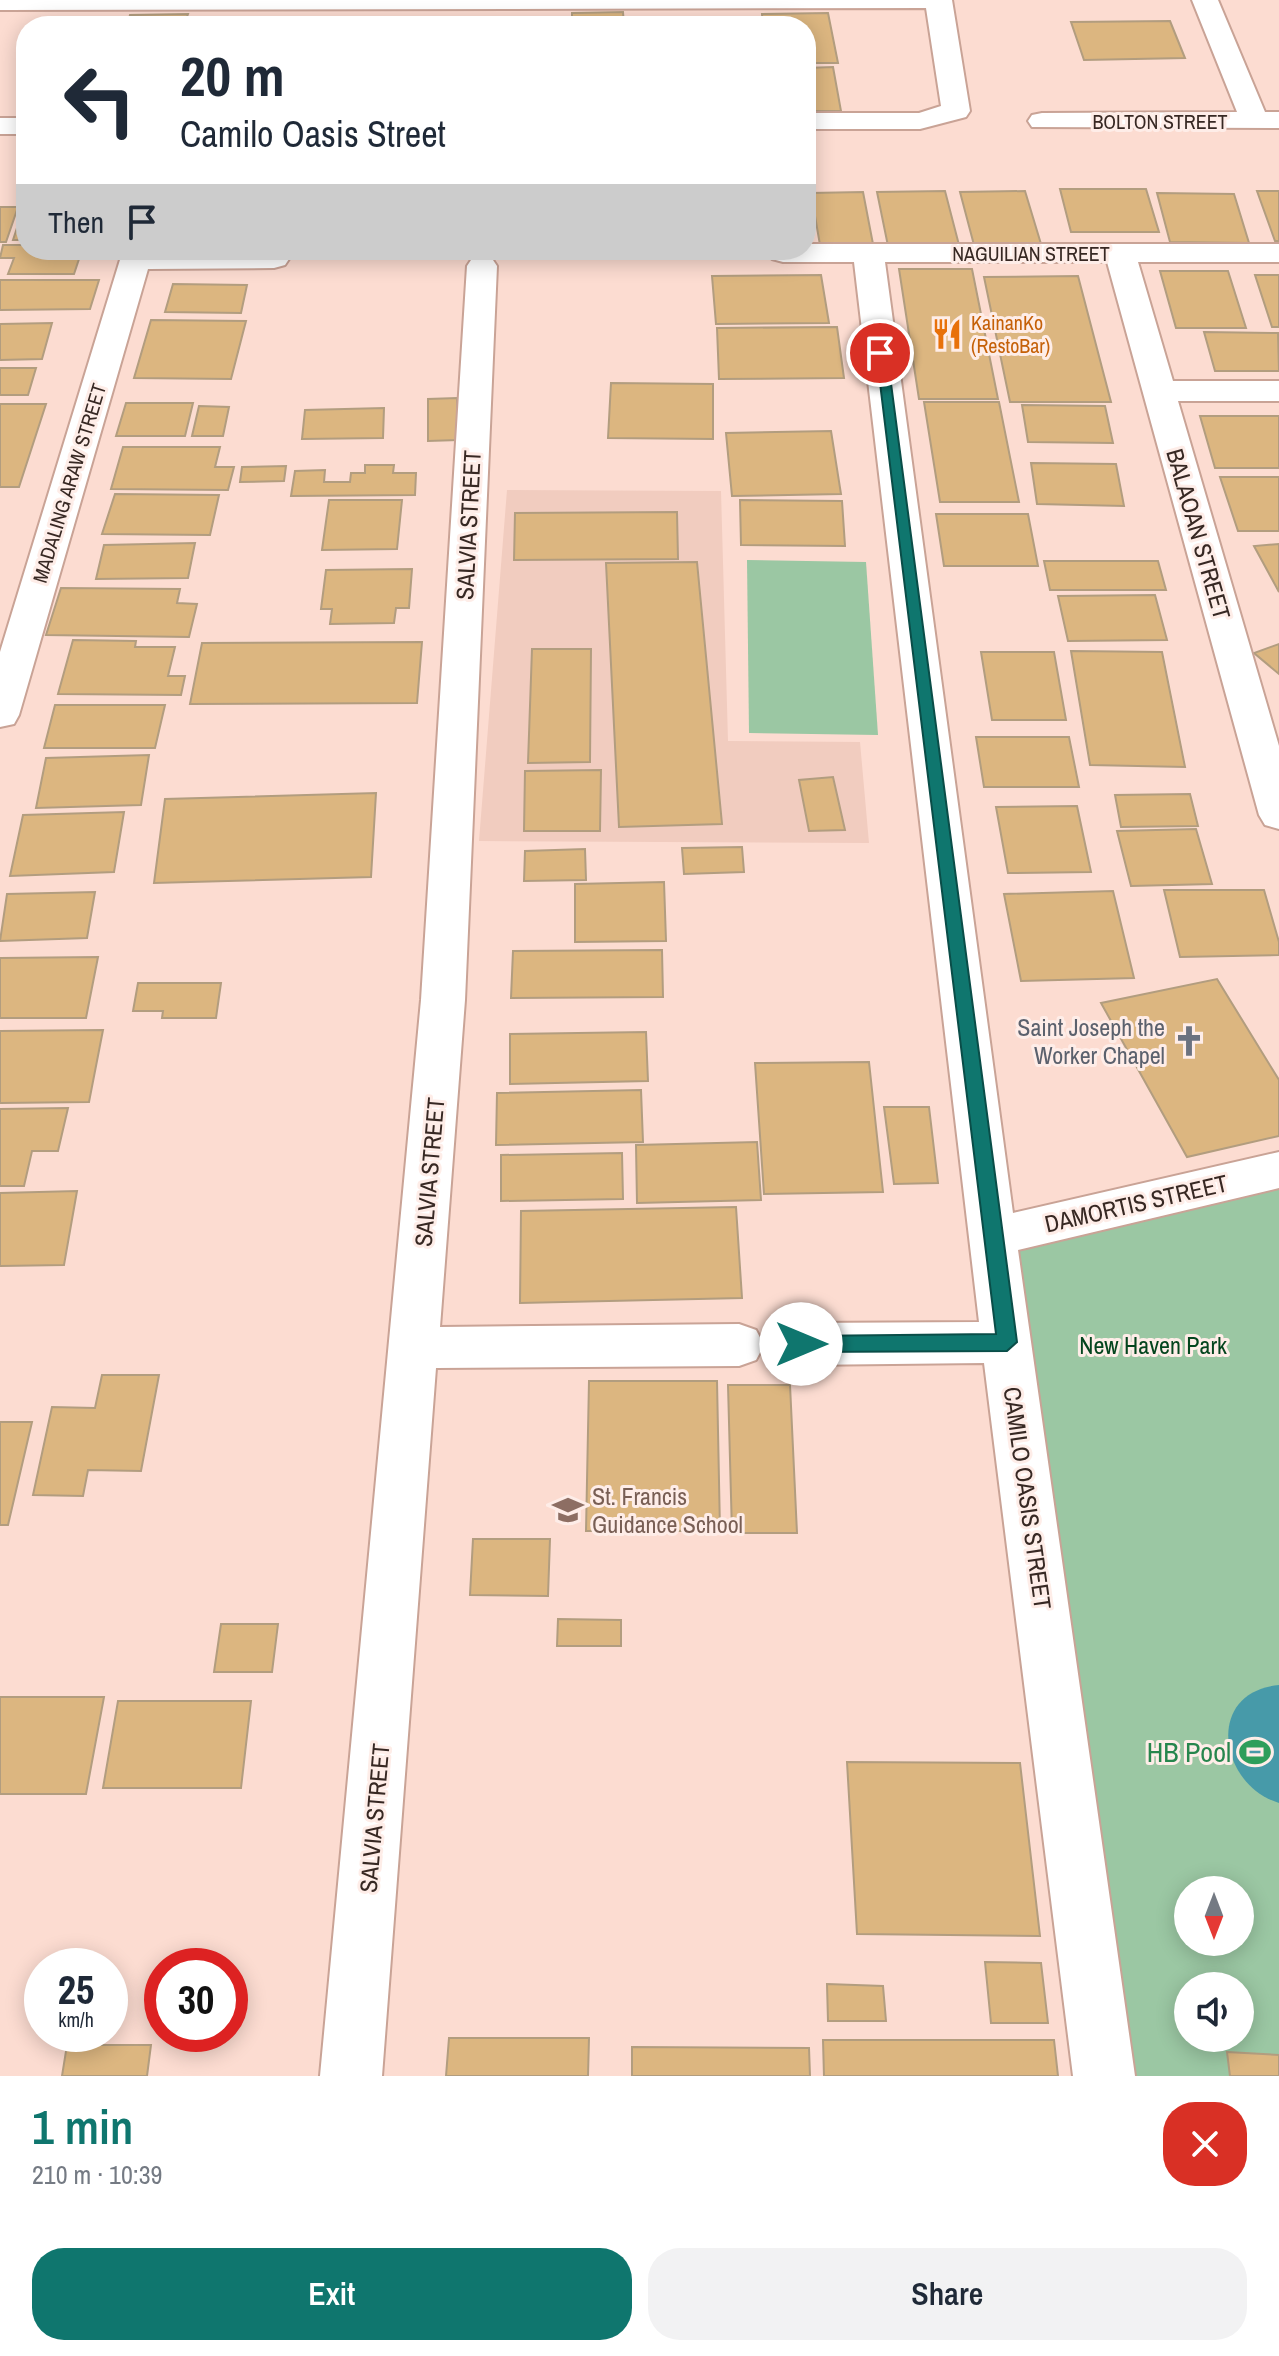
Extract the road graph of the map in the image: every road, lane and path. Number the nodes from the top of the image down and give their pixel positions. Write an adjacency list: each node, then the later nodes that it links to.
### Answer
1 (938, 0): 3 (street); 5 (street)
2 (1205, 0): 4 (street)
3 (0, 2)
4 (1266, 120): 6 (street, BOLTON STREET)
5 (816, 121)
6 (1042, 121)
7 (868, 252): 8 (street, NAGUILIAN STREET); 9 (street, NAGUILIAN STREET); 18 (street, CAMILO OASIS STREET)
8 (816, 253)
9 (1120, 253): 10 (street, NAGUILIAN STREET); 13 (street, BALAOAN STREET)
10 (1279, 253)
11 (136, 260): 15 (street, MADALING ARAW STREET)
12 (482, 266): 22 (street, SALVIA STREET)
13 (1158, 391): 14 (street); 16 (street, BALAOAN STREET)
14 (1279, 391)
15 (0, 715)
16 (1277, 803)
17 (1279, 1170): 18 (street, DAMORTIS STREET)
18 (992, 1237): 19 (street, CAMILO OASIS STREET)
19 (1007, 1342): 20 (street); 24 (street, CAMILO OASIS STREET)
20 (801, 1344)
21 (739, 1345): 22 (street)
22 (415, 1348): 23 (street, SALVIA STREET)
23 (351, 2076)
24 (1104, 2076)

